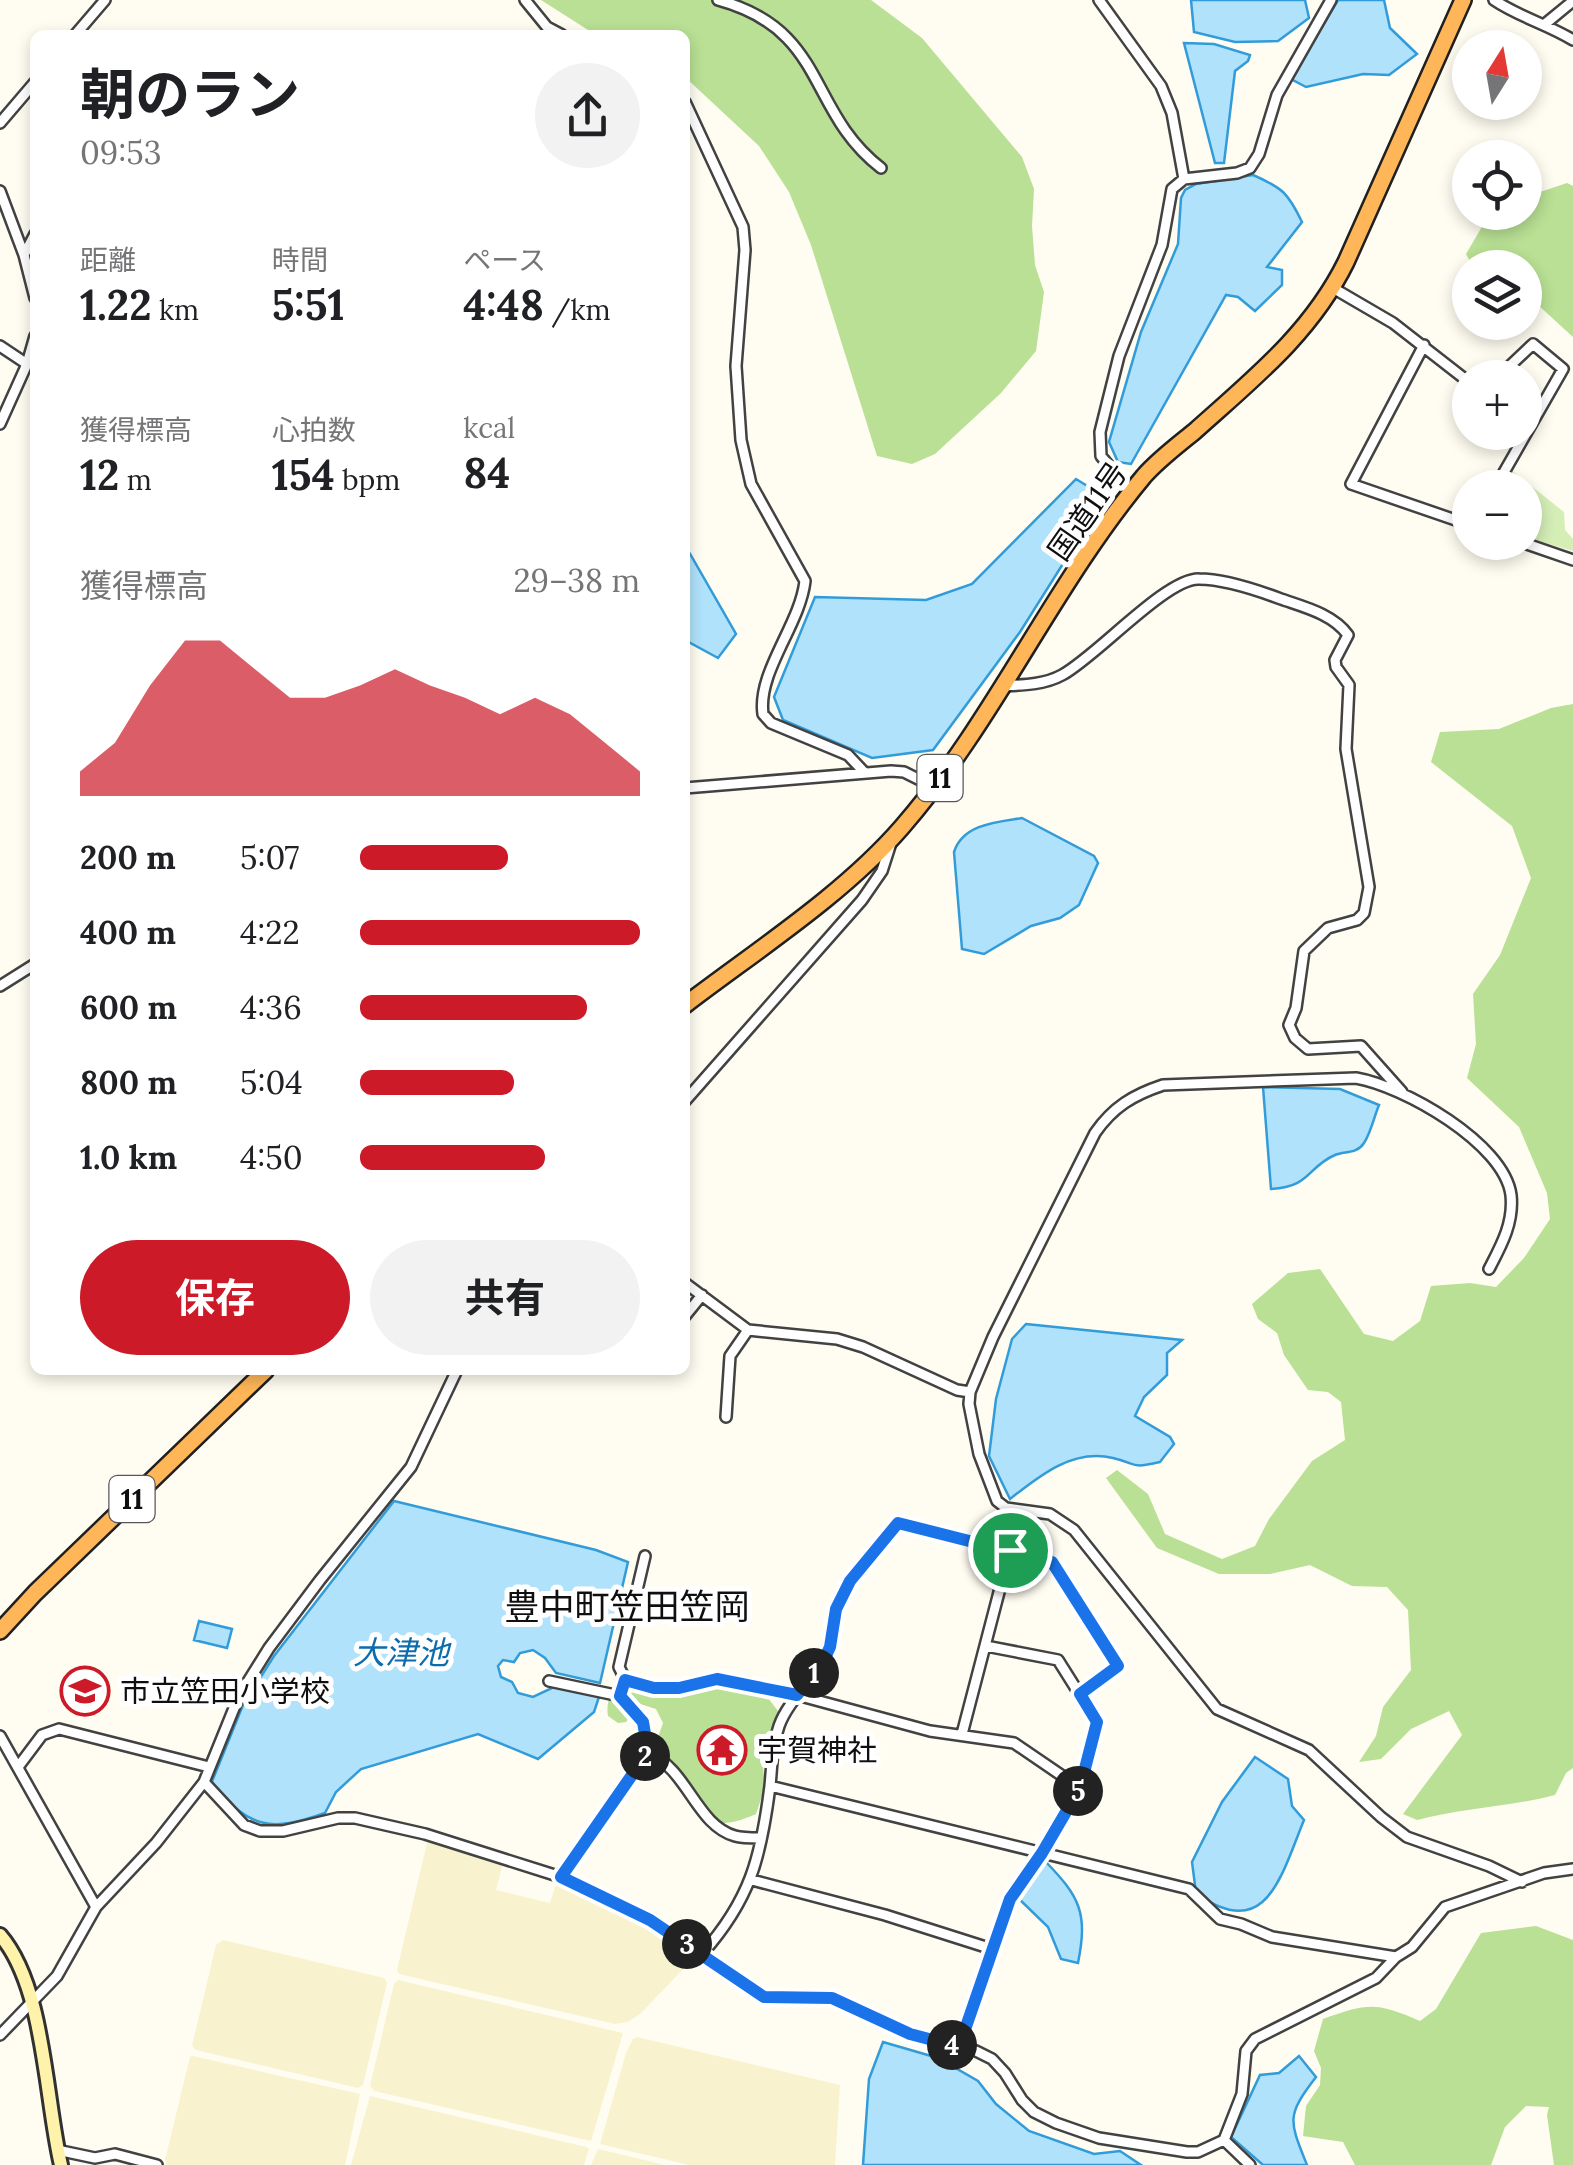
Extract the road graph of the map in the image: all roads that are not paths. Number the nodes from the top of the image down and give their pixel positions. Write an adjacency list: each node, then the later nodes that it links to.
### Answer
1 (105, 0): 10 (street)
2 (525, 0): 11 (street)
3 (718, 0): 16 (street)
4 (1099, 0): 17 (street)
5 (1332, 0): 17 (street)
6 (1463, 0): 22 (highway, 国道11号 / 11)
7 (1494, 0): 9 (street)
8 (1573, 1): 9 (street)
9 (1545, 24): 12 (street)
10 (79, 30)
11 (553, 30)
12 (1573, 40)
13 (30, 88): 15 (street)
14 (690, 113): 36 (street)
15 (0, 123)
16 (881, 168)
17 (1184, 180): 31 (street)
18 (0, 191): 20 (street)
19 (30, 244): 20 (street)
20 (24, 255): 21 (street)
21 (30, 278)
22 (1333, 288): 23 (street); 31 (highway, 国道11号 / 11)
23 (1424, 344): 28 (street); 32 (street)
24 (0, 346): 27 (street)
25 (30, 354): 27 (street)
26 (1516, 360): 29 (street)
27 (27, 364): 30 (street)
28 (1452, 368)
29 (1542, 406)
30 (0, 424)
31 (1131, 493): 35 (highway, 国道11号 / 11)
32 (1452, 520)
33 (1542, 549): 34 (street)
34 (1573, 560)
35 (1001, 686): 37 (highway, 国道11号 / 11); 44 (street)
36 (864, 772): 37 (street); 38 (street)
37 (934, 787): 39 (highway, 国道11号 / 11)
38 (690, 788)
39 (894, 836): 42 (highway, 国道11号 / 11); 43 (street)
40 (30, 967): 41 (street)
41 (0, 986)
42 (690, 1001)
43 (690, 1095)
44 (1408, 1098): 45 (street); 52 (street)
45 (1489, 1269)
46 (690, 1287): 47 (street)
47 (702, 1296): 48 (street); 49 (street)
48 (690, 1310)
49 (748, 1330): 52 (street); 53 (street)
50 (261, 1375): 56 (highway, 11)
51 (455, 1375): 67 (street)
52 (970, 1392): 76 (street)
53 (726, 1416)
54 (1010, 1550): 57 (street); 60 (street); 61 (street)
55 (645, 1556): 58 (street)
56 (0, 1631)
57 (986, 1646): 60 (street); 63 (street)
58 (625, 1680): 61 (street); 62 (street)
59 (549, 1681): 62 (street)
60 (1080, 1694): 70 (street)
61 (797, 1695): 63 (street); 69 (street)
62 (620, 1696): 65 (street)
63 (962, 1734): 70 (street)
64 (0, 1736): 66 (street)
65 (648, 1752): 71 (street); 74 (street)
66 (18, 1767): 67 (street); 77 (street)
67 (209, 1768): 68 (street)
68 (204, 1782): 74 (street); 77 (street)
69 (770, 1786): 71 (street); 72 (street)
70 (1080, 1788): 72 (street)
71 (760, 1838): 75 (street)
72 (1042, 1853): 79 (street); 81 (street)
73 (1573, 1869): 76 (street)
74 (561, 1877): 80 (street)
75 (752, 1880): 79 (street); 80 (street)
76 (1522, 1882): 81 (street)
77 (96, 1906): 82 (street)
78 (0, 1935): 82 (main road)
79 (992, 1950): 84 (street)
80 (702, 1954): 84 (street)
81 (1396, 1956): 85 (street)
82 (31, 2000): 83 (street); 86 (main road)
83 (0, 2035)
84 (959, 2047): 85 (street)
85 (1224, 2140): 89 (street)
86 (57, 2150): 87 (main road); 88 (street)
87 (61, 2165)
88 (157, 2165)
89 (1250, 2165)

